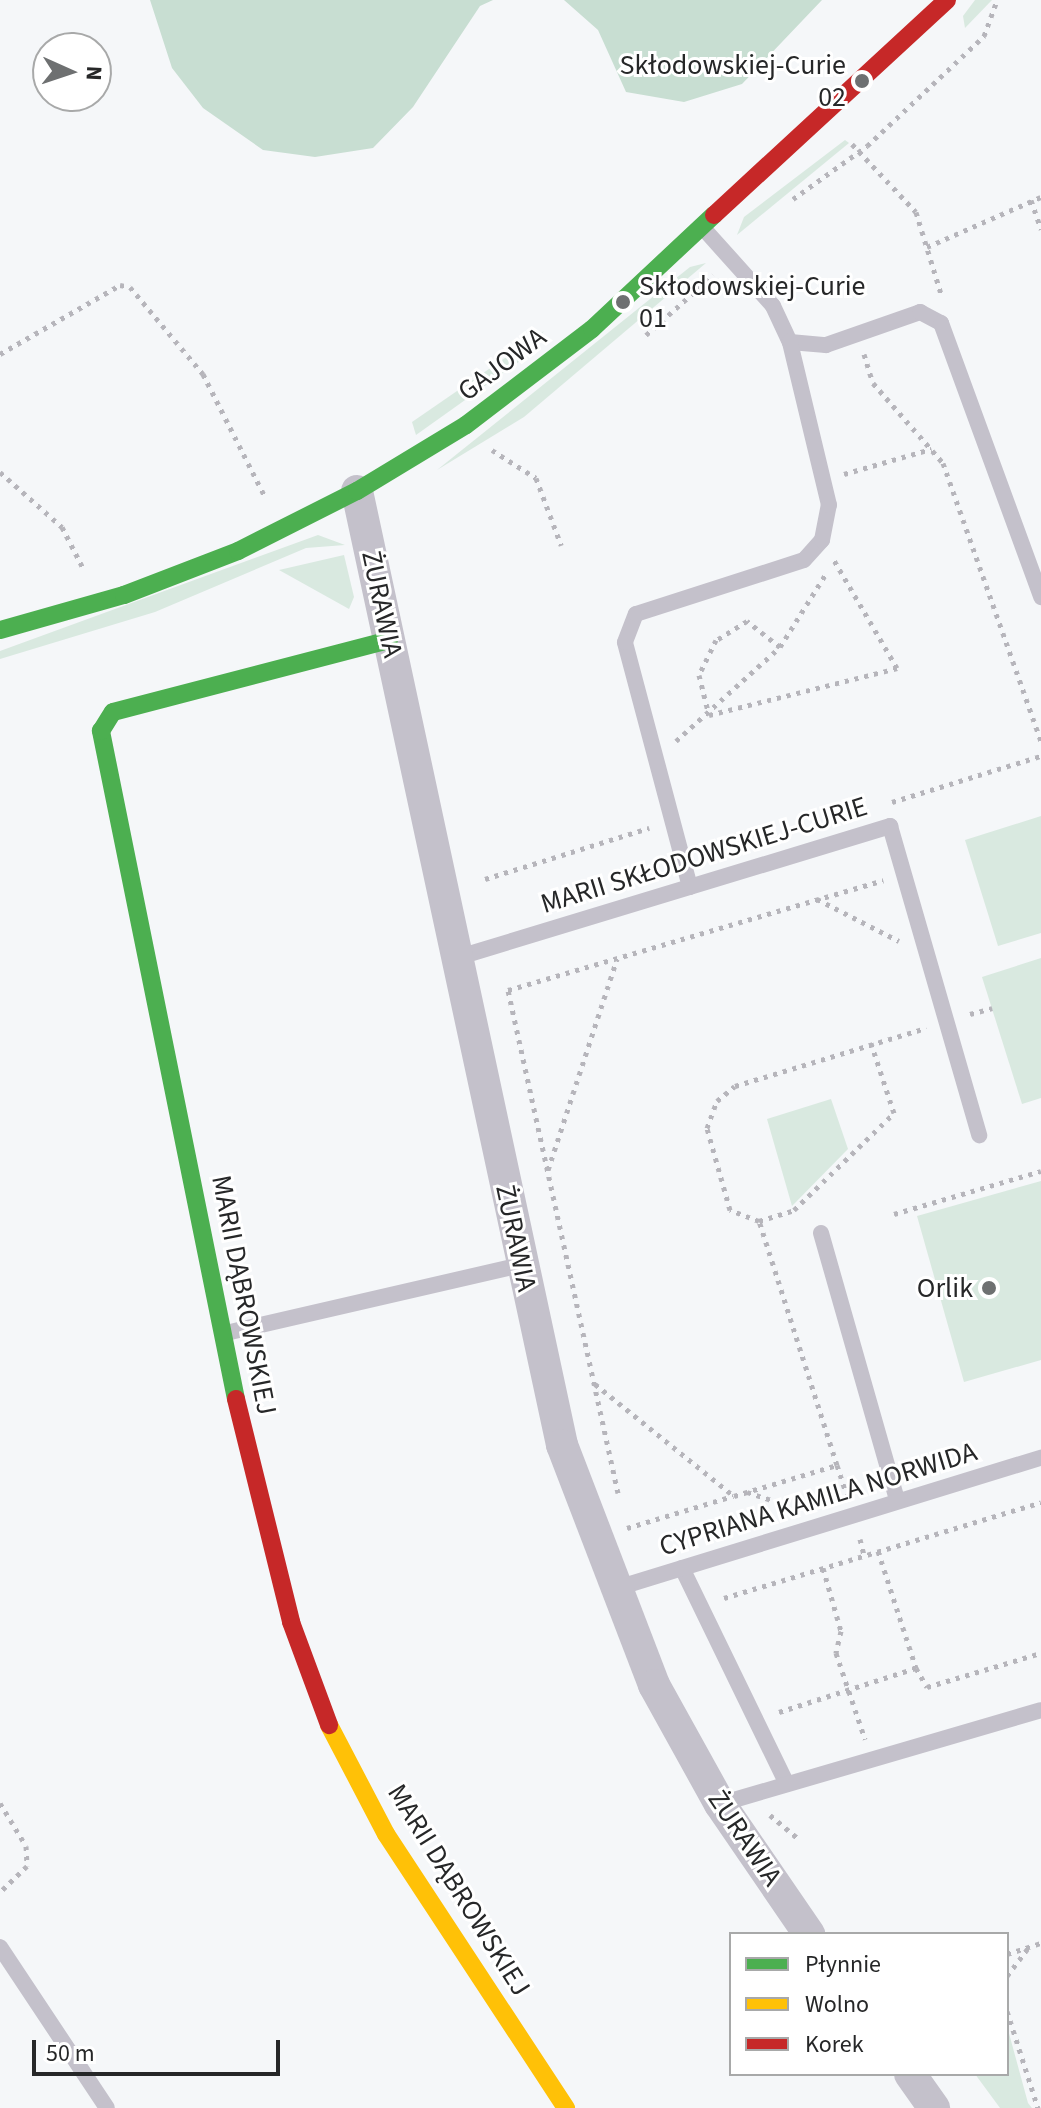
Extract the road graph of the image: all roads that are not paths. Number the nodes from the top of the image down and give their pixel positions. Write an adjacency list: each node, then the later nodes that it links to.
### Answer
1 (947, 0): 2 (street, GAJOWA)
2 (704, 229): 3 (lane); 4 (street, GAJOWA)
3 (790, 342): 5 (lane); 8 (lane)
4 (357, 491): 6 (street, GAJOWA); 7 (street, ŻURAWIA)
5 (1041, 597)
6 (0, 630)
7 (389, 640): 9 (street, ŻURAWIA); 13 (street, MARII DĄBROWSKIEJ)
8 (690, 887): 9 (lane, MARII SKŁODOWSKIEJ-CURIE); 10 (lane, MARII SKŁODOWSKIEJ-CURIE)
9 (456, 958): 12 (street, ŻURAWIA)
10 (979, 1135)
11 (821, 1233): 15 (lane)
12 (520, 1265): 13 (lane); 17 (street, ŻURAWIA)
13 (225, 1333): 25 (street, MARII DĄBROWSKIEJ)
14 (1041, 1458): 15 (lane, CYPRIANA KAMILA NORWIDA)
15 (897, 1499): 16 (lane, CYPRIANA KAMILA NORWIDA)
16 (682, 1568): 17 (lane, CYPRIANA KAMILA NORWIDA); 19 (lane)
17 (625, 1586): 20 (street, ŻURAWIA)
18 (1041, 1710): 19 (lane)
19 (787, 1784): 20 (lane)
20 (733, 1800): 21 (street, ŻURAWIA)
21 (808, 1932)
22 (0, 1947): 24 (lane)
23 (911, 2076): 26 (street)
24 (107, 2108)
25 (566, 2108)
26 (934, 2108)

